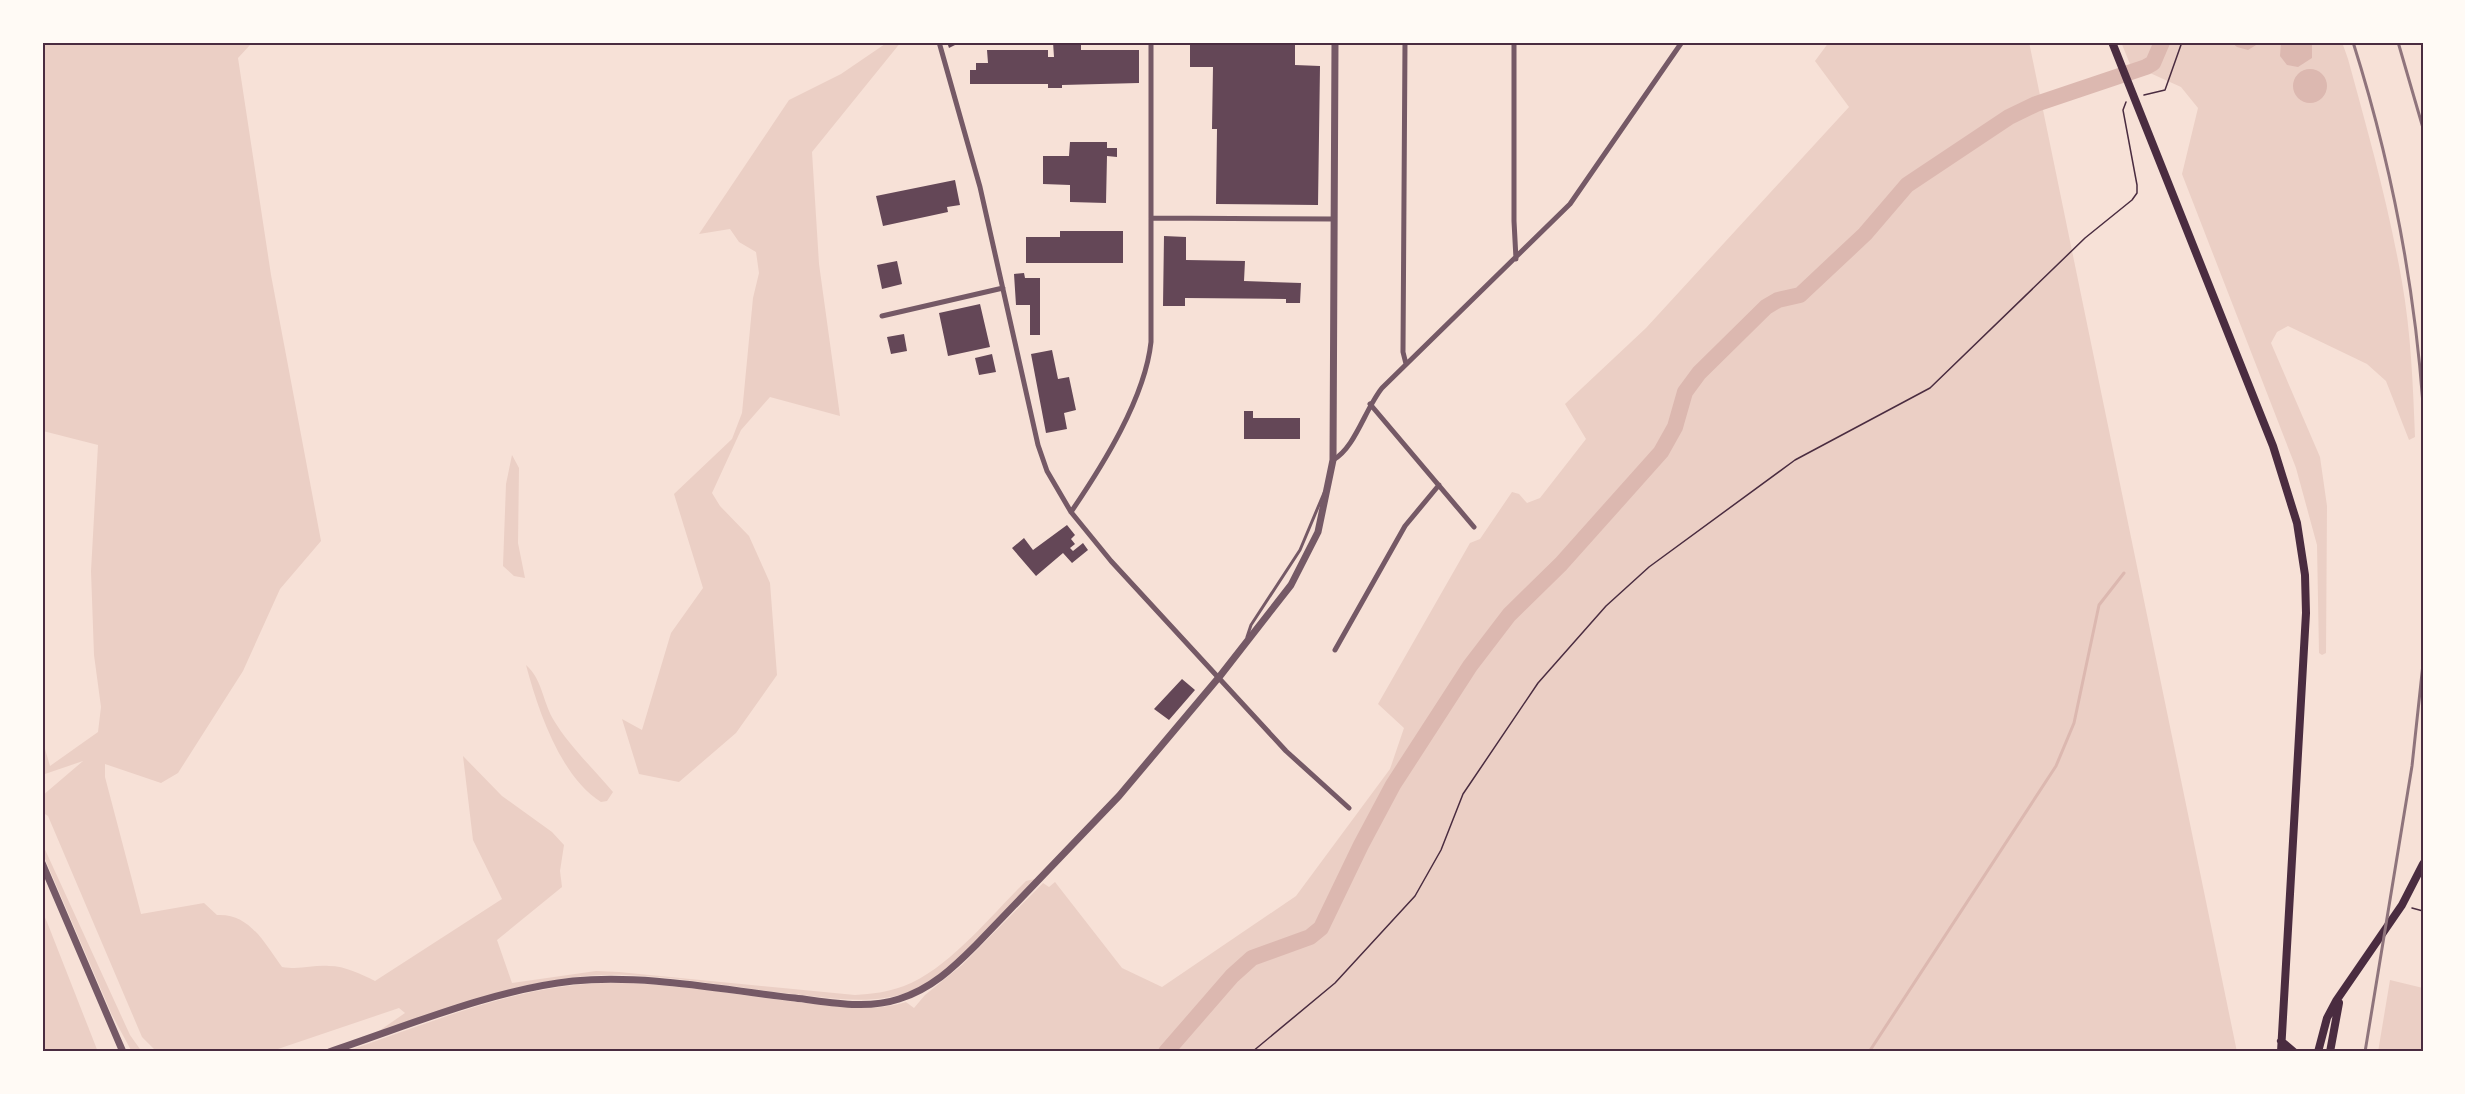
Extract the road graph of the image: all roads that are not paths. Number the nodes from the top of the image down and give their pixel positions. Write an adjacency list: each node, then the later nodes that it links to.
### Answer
1 (939, 42): 11 (street)
2 (1151, 42): 8 (street)
3 (1335, 42): 9 (street)
4 (1405, 42): 13 (street)
5 (1514, 42): 10 (street)
6 (1682, 42): 10 (street)
7 (2112, 42): 25 (main road)
8 (1152, 218): 9 (street); 17 (street)
9 (1334, 219): 15 (street)
10 (1516, 259): 13 (street)
11 (1003, 288): 12 (street); 17 (street)
12 (882, 316)
13 (1406, 364): 14 (street)
14 (1370, 404): 15 (street); 16 (street)
15 (1333, 460): 20 (street)
16 (1439, 485): 18 (street); 19 (street)
17 (1071, 512): 20 (street)
18 (1474, 526)
19 (1335, 650)
20 (1220, 676): 21 (street); 27 (street)
21 (1349, 808)
22 (42, 863): 26 (street)
23 (2423, 864): 24 (main road)
24 (2343, 990): 30 (main road); 31 (main road)
25 (2282, 1041): 28 (main road); 29 (main road)
26 (123, 1052)
27 (329, 1052)
28 (2281, 1052)
29 (2294, 1052)
30 (2318, 1052)
31 (2330, 1052)

